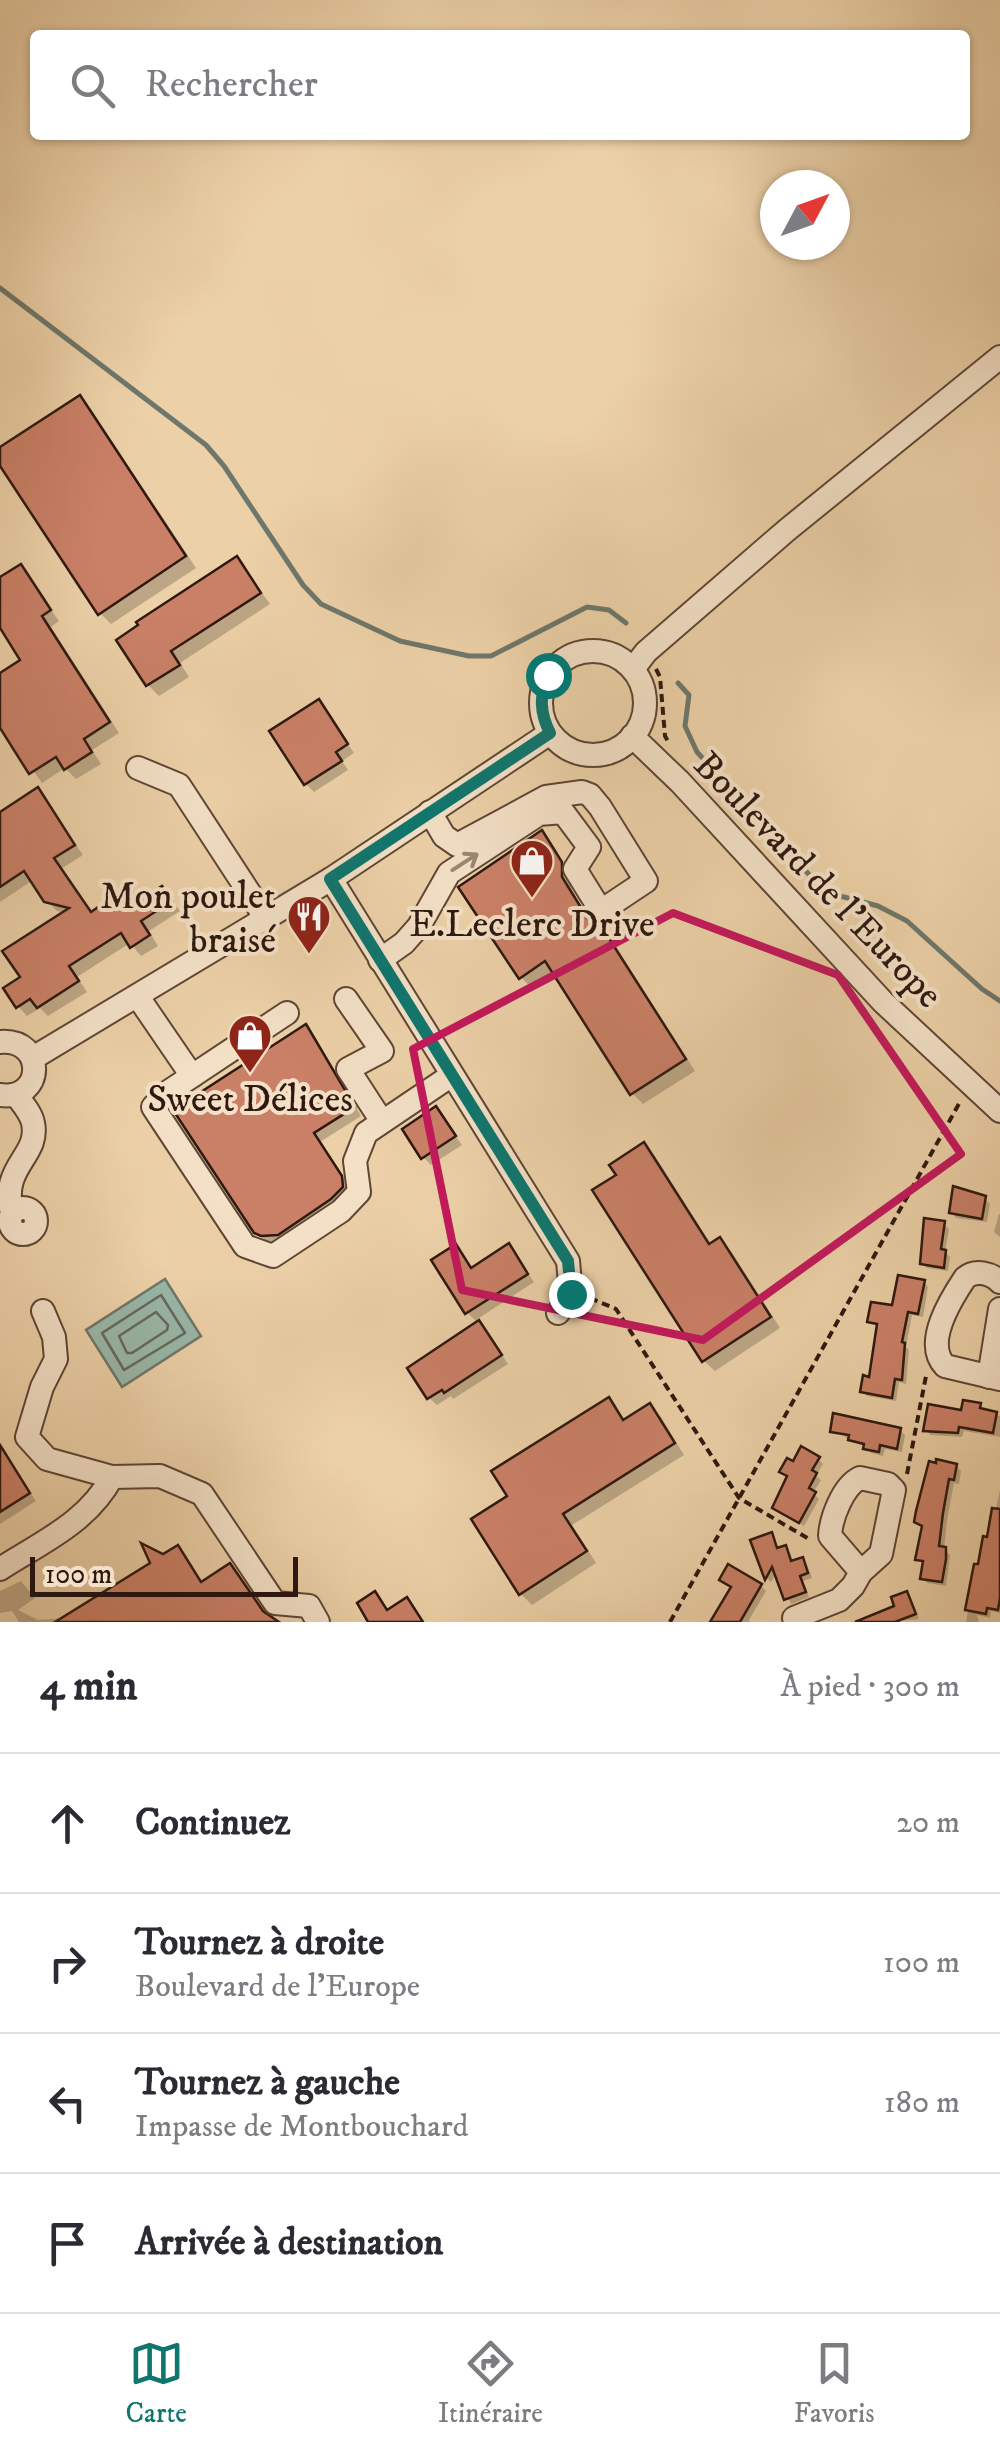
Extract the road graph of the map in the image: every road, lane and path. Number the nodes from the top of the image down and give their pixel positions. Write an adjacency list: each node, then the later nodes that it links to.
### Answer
1 (1000, 357): 2 (street)
2 (633, 669): 3 (street); 4 (street)
3 (550, 733): 4 (street); 6 (street)
4 (632, 736): 19 (street, Boulevard de l'Europe)
5 (138, 768): 10 (street)
6 (430, 812): 7 (street); 9 (street)
7 (614, 830): 8 (street); 8 (street)
8 (589, 847): 11 (street, one-way to 8)
9 (330, 879): 10 (street); 11 (street)
10 (265, 917): 12 (street)
11 (380, 960): 17 (street)
12 (138, 997): 16 (street); 18 (street)
13 (346, 999): 22 (street)
14 (287, 1014): 18 (street)
15 (0, 1042): 16 (street)
16 (33, 1058): 20 (street)
17 (452, 1075): 22 (street); 25 (street)
18 (192, 1076): 22 (street)
19 (973, 1085): 21 (street, Boulevard de l'Europe); 32 (path)
20 (13, 1094): 23 (street)
21 (1000, 1111)
22 (382, 1120)
23 (18, 1211)
24 (1000, 1282): 28 (street)
25 (564, 1304): 32 (path)
26 (1000, 1308): 29 (street)
27 (44, 1311): 30 (street)
28 (938, 1360): 29 (street); 31 (path)
29 (995, 1378)
30 (112, 1477): 34 (street); 37 (street)
31 (894, 1490): 33 (street); 35 (street)
32 (739, 1498): 33 (path); 38 (path)
33 (830, 1536): 35 (street)
34 (0, 1569)
35 (861, 1572): 36 (street)
36 (790, 1621)
37 (318, 1622)
38 (670, 1622)

